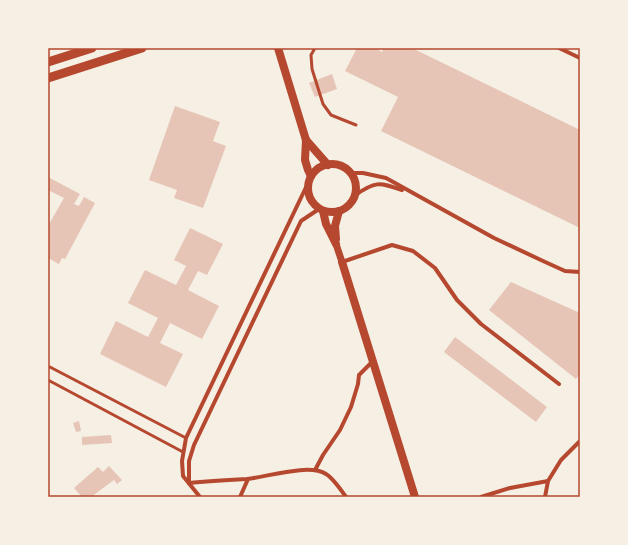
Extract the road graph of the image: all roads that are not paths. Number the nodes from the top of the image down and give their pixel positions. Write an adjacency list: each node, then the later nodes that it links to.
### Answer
1 (92, 48): 7 (main road)
2 (142, 48): 8 (main road)
3 (278, 48): 10 (main road)
4 (315, 48): 9 (lane)
5 (558, 48): 6 (street)
6 (580, 58)
7 (48, 62)
8 (48, 78)
9 (356, 125)
10 (306, 140): 11 (main road); 13 (main road)
11 (328, 165): 12 (main road); 13 (main road)
12 (350, 173): 14 (street); 15 (main road)
13 (310, 178): 16 (main road); 25 (street)
14 (410, 192): 15 (street); 20 (street)
15 (354, 196): 17 (main road)
16 (321, 210): 17 (main road); 18 (main road); 31 (street)
17 (339, 211): 18 (main road)
18 (336, 244): 19 (street)
19 (342, 262): 21 (main road); 24 (street)
20 (580, 272)
21 (373, 361): 28 (street); 35 (main road)
22 (48, 366): 25 (lane)
23 (48, 380): 27 (lane)
24 (559, 384)
25 (186, 438): 27 (street)
26 (580, 441): 30 (street)
27 (183, 452): 31 (street)
28 (315, 470): 29 (street); 34 (street)
29 (248, 479): 31 (street); 33 (street)
30 (548, 480): 36 (street); 37 (street)
31 (189, 483): 32 (street)
32 (200, 497)
33 (240, 497)
34 (346, 497)
35 (415, 497)
36 (481, 497)
37 (545, 497)

